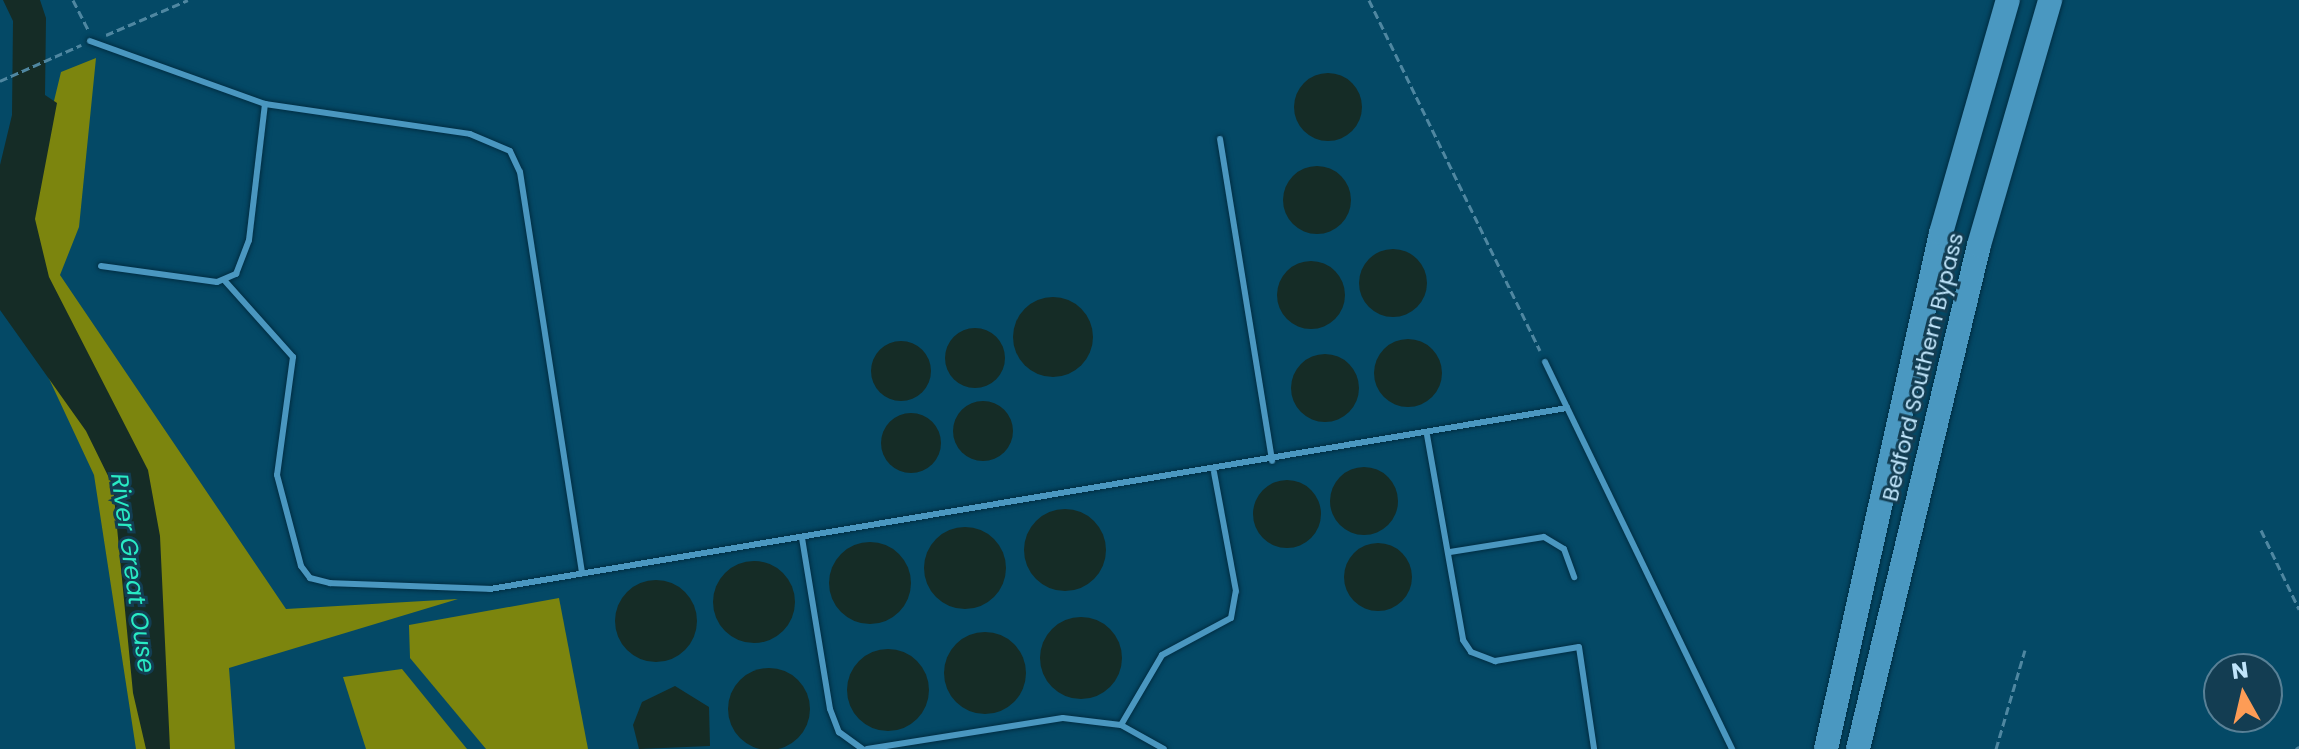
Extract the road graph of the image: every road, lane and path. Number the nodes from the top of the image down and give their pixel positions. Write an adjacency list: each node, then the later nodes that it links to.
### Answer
1 (73, 0): 6 (path)
2 (188, 0): 6 (path)
3 (1369, 0): 12 (path)
4 (2008, 0): 29 (highway, Bedford Southern Bypass)
5 (2050, 0): 30 (highway, Bedford Southern Bypass)
6 (93, 40): 7 (path); 8 (lane)
7 (0, 81)
8 (265, 104): 11 (lane); 20 (lane)
9 (1220, 139): 15 (lane)
10 (101, 266): 11 (lane)
11 (225, 281): 20 (lane)
12 (1545, 362): 13 (lane)
13 (1567, 408): 14 (lane); 28 (lane)
14 (1427, 435): 15 (lane); 19 (lane)
15 (1272, 461): 16 (lane)
16 (1214, 472): 18 (lane); 24 (lane)
17 (2261, 530): 22 (path)
18 (802, 538): 20 (lane); 25 (lane)
19 (1450, 552): 21 (lane); 27 (lane)
20 (582, 573)
21 (1574, 577)
22 (2299, 609)
23 (2025, 650): 31 (path)
24 (1121, 725): 25 (lane); 26 (lane)
25 (865, 749)
26 (1164, 749)
27 (1594, 749)
28 (1732, 749)
29 (1826, 749)
30 (1858, 749)
31 (1996, 749)

